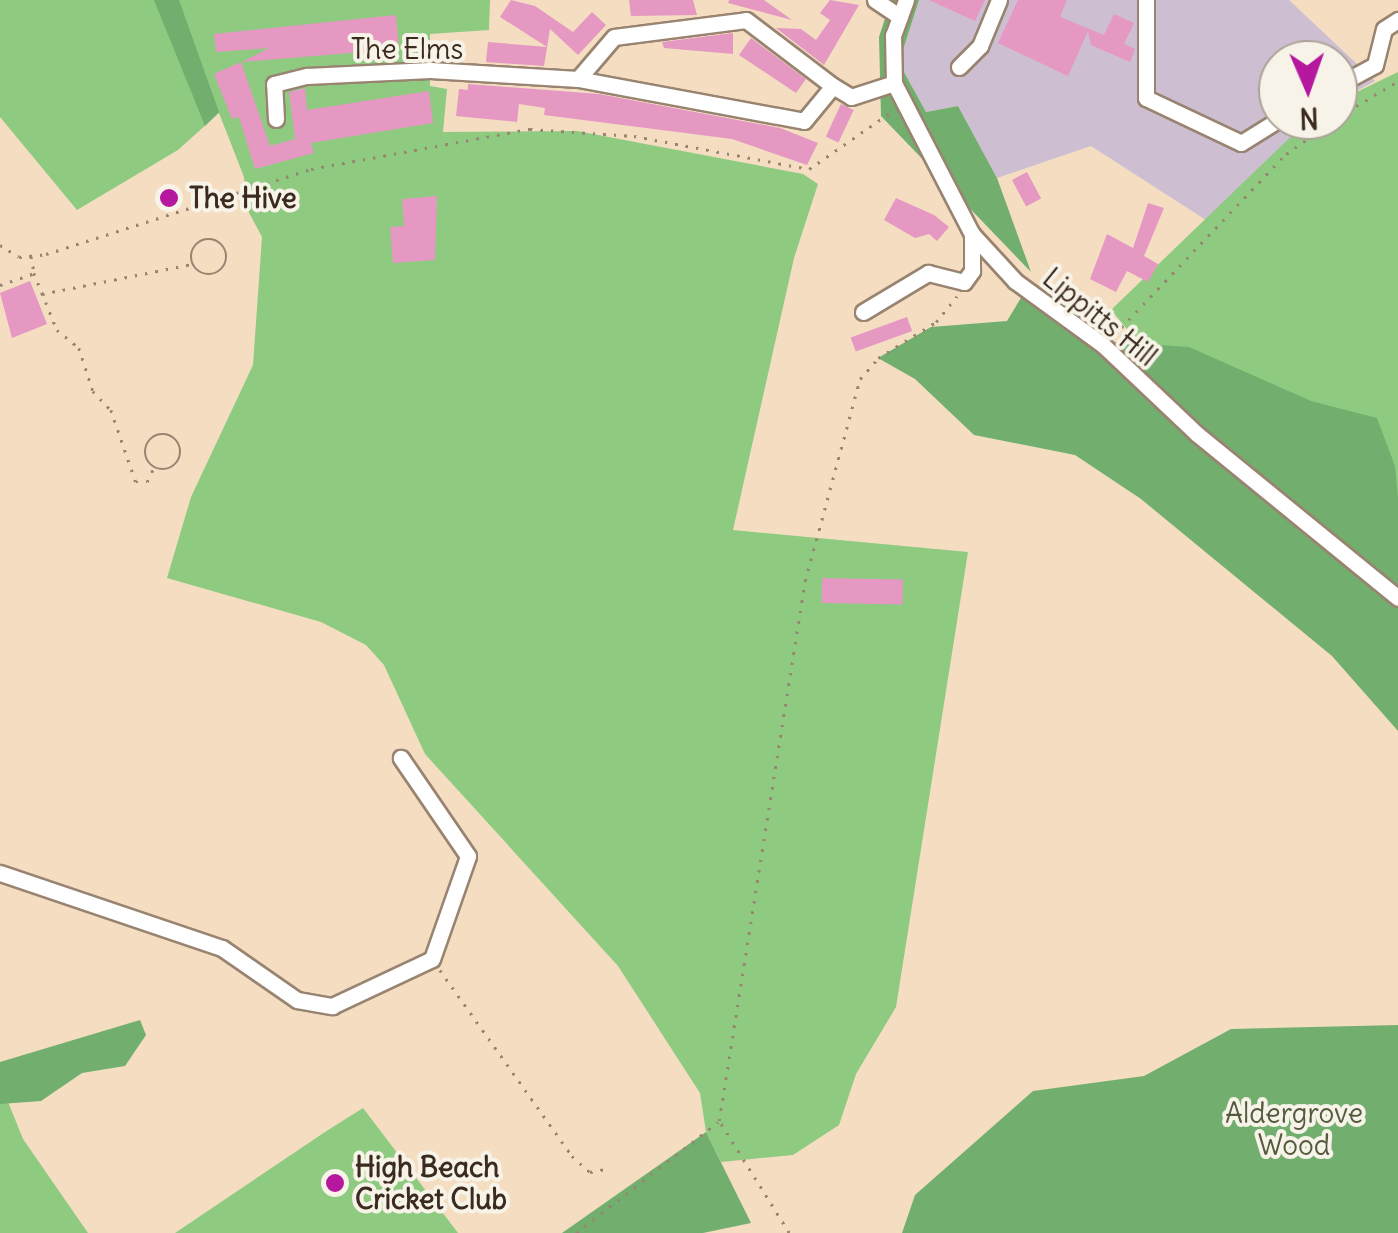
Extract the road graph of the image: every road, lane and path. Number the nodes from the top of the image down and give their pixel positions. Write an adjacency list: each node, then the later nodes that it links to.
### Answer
1 (875, 0): 5 (street)
2 (906, 0): 5 (street, Lippitts Hill)
3 (999, 0): 7 (street)
4 (1146, 0): 16 (street)
5 (900, 17): 11 (street, Lippitts Hill)
6 (1398, 20): 8 (street)
7 (960, 67)
8 (1358, 74)
9 (578, 80): 12 (street, The Elms); 12 (street); 15 (street, The Elms)
10 (1398, 81): 13 (path)
11 (894, 83): 12 (street); 14 (street, Lippitts Hill)
12 (832, 86)
13 (1358, 105)
14 (901, 106): 18 (street, Lippitts Hill); 20 (path)
15 (276, 120)
16 (1258, 132)
17 (1305, 140): 27 (path)
18 (972, 234): 23 (street); 27 (street, Lippitts Hill)
19 (0, 245): 20 (path)
20 (32, 256): 22 (path)
21 (192, 264): 21 (path); 25 (path)
22 (34, 273): 24 (path); 25 (path)
23 (964, 282): 26 (street); 33 (path)
24 (0, 285)
25 (42, 294): 28 (path)
26 (863, 312)
27 (1104, 346): 29 (street, Lippitts Hill)
28 (154, 467): 28 (path)
29 (1398, 598)
30 (401, 758): 32 (street)
31 (0, 873): 32 (street)
32 (432, 959): 34 (path)
33 (719, 1121): 35 (path); 36 (path)
34 (606, 1169)
35 (576, 1233)
36 (789, 1233)

